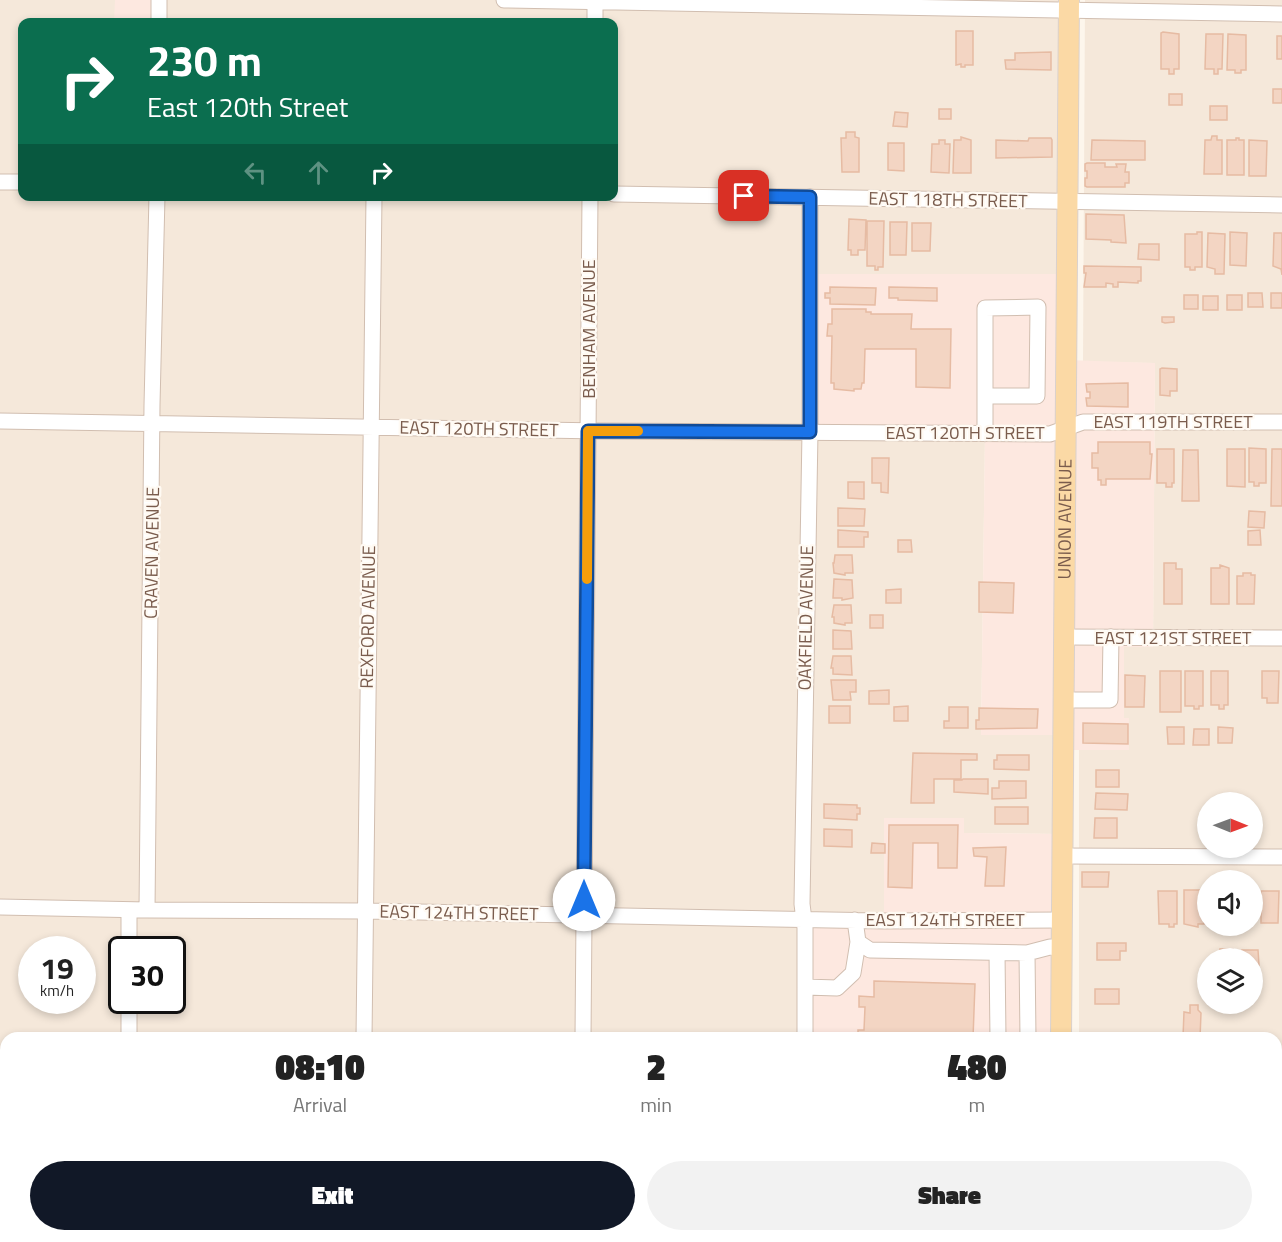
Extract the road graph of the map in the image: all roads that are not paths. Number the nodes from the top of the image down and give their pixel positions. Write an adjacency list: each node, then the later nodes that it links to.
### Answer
1 (159, 0): 7 (street)
2 (504, 0): 3 (street)
3 (596, 1): 4 (street); 8 (street)
4 (971, 4): 5 (street)
5 (1068, 5): 6 (street); 16 (main road, UNION AVENUE)
6 (1282, 14)
7 (159, 18)
8 (595, 18)
9 (0, 182): 10 (street)
10 (18, 182)
11 (618, 194): 12 (street, EAST 118TH STREET)
12 (810, 197): 16 (street, EAST 118TH STREET); 25 (street, OAKFIELD AVENUE)
13 (157, 201): 21 (street, CRAVEN AVENUE)
14 (374, 201): 22 (street, REXFORD AVENUE)
15 (590, 201): 24 (street, BENHAM AVENUE)
16 (1067, 202): 17 (street, EAST 118TH STREET); 23 (main road, UNION AVENUE)
17 (1282, 205)
18 (985, 396): 18 (street); 26 (street)
19 (0, 421): 21 (street, EAST 120TH STREET)
20 (1282, 422): 23 (street, EAST 119TH STREET)
21 (153, 423): 22 (street, EAST 120TH STREET); 35 (street, CRAVEN AVENUE)
22 (370, 427): 24 (street, EAST 120TH STREET); 36 (street, REXFORD AVENUE)
23 (1065, 430): 26 (street, EAST 120TH STREET); 27 (main road, UNION AVENUE)
24 (588, 431): 25 (street, EAST 120TH STREET); 37 (street, BENHAM AVENUE)
25 (810, 432): 26 (street, EAST 120TH STREET); 38 (street, OAKFIELD AVENUE)
26 (985, 434)
27 (1064, 637): 28 (street, EAST 121ST STREET); 30 (main road, UNION AVENUE)
28 (1111, 637): 29 (street, EAST 121ST STREET); 30 (street)
29 (1282, 638)
30 (1064, 700): 31 (main road, UNION AVENUE)
31 (1062, 856): 32 (street); 40 (main road, UNION AVENUE)
32 (1282, 857)
33 (0, 907): 34 (street, EAST 124TH STREET)
34 (129, 910): 35 (street, EAST 124TH STREET); 41 (street)
35 (147, 910): 36 (street, EAST 124TH STREET)
36 (366, 911): 37 (street, EAST 124TH STREET); 49 (street, REXFORD AVENUE)
37 (584, 915): 38 (street, EAST 124TH STREET); 50 (street, BENHAM AVENUE)
38 (803, 919): 39 (street, EAST 124TH STREET); 46 (street, OAKFIELD AVENUE)
39 (855, 920): 40 (street, EAST 124TH STREET); 42 (street)
40 (1062, 920): 43 (main road, UNION AVENUE)
41 (129, 936)
42 (858, 942): 44 (street); 46 (street)
43 (1061, 948): 45 (street); 54 (main road, UNION AVENUE)
44 (997, 953): 45 (street); 52 (street)
45 (1027, 953): 53 (street)
46 (805, 987): 51 (street, OAKFIELD AVENUE)
47 (129, 1014): 48 (street)
48 (129, 1032)
49 (364, 1032)
50 (583, 1032)
51 (805, 1032)
52 (998, 1032)
53 (1028, 1032)
54 (1061, 1032)

